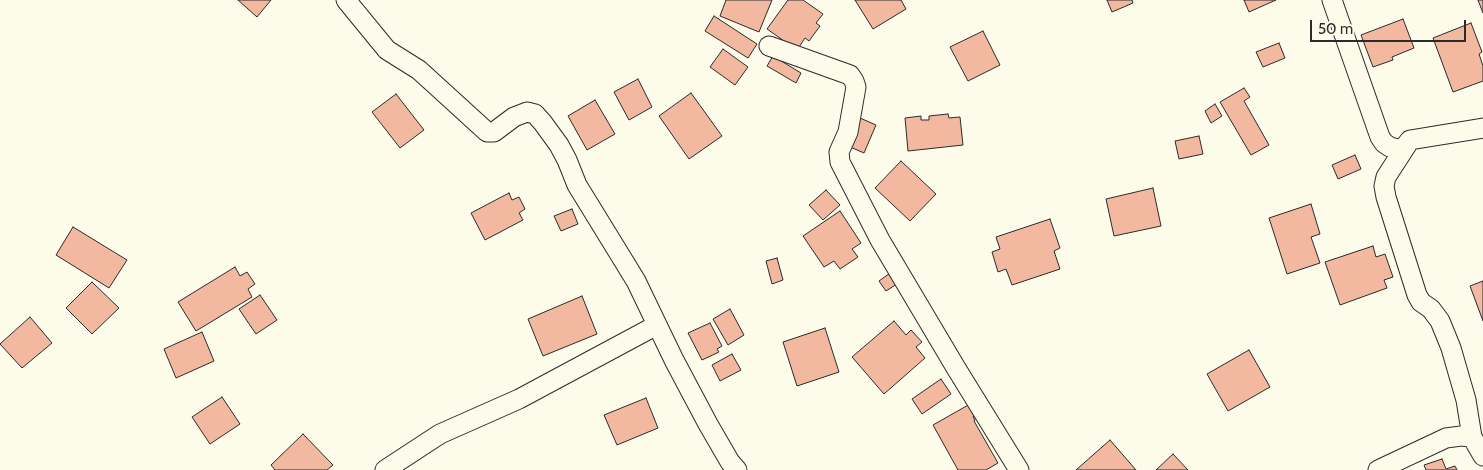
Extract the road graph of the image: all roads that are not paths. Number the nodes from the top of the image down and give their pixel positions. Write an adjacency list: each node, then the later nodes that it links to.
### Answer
1 (346, 0): 6 (street)
2 (1332, 0): 5 (street)
3 (769, 46): 11 (street)
4 (1483, 128): 5 (street)
5 (1410, 140): 7 (street)
6 (657, 325): 9 (street); 10 (street)
7 (1472, 437): 8 (street); 12 (street)
8 (1483, 456)
9 (385, 470)
10 (737, 470)
11 (1019, 470)
12 (1378, 470)

